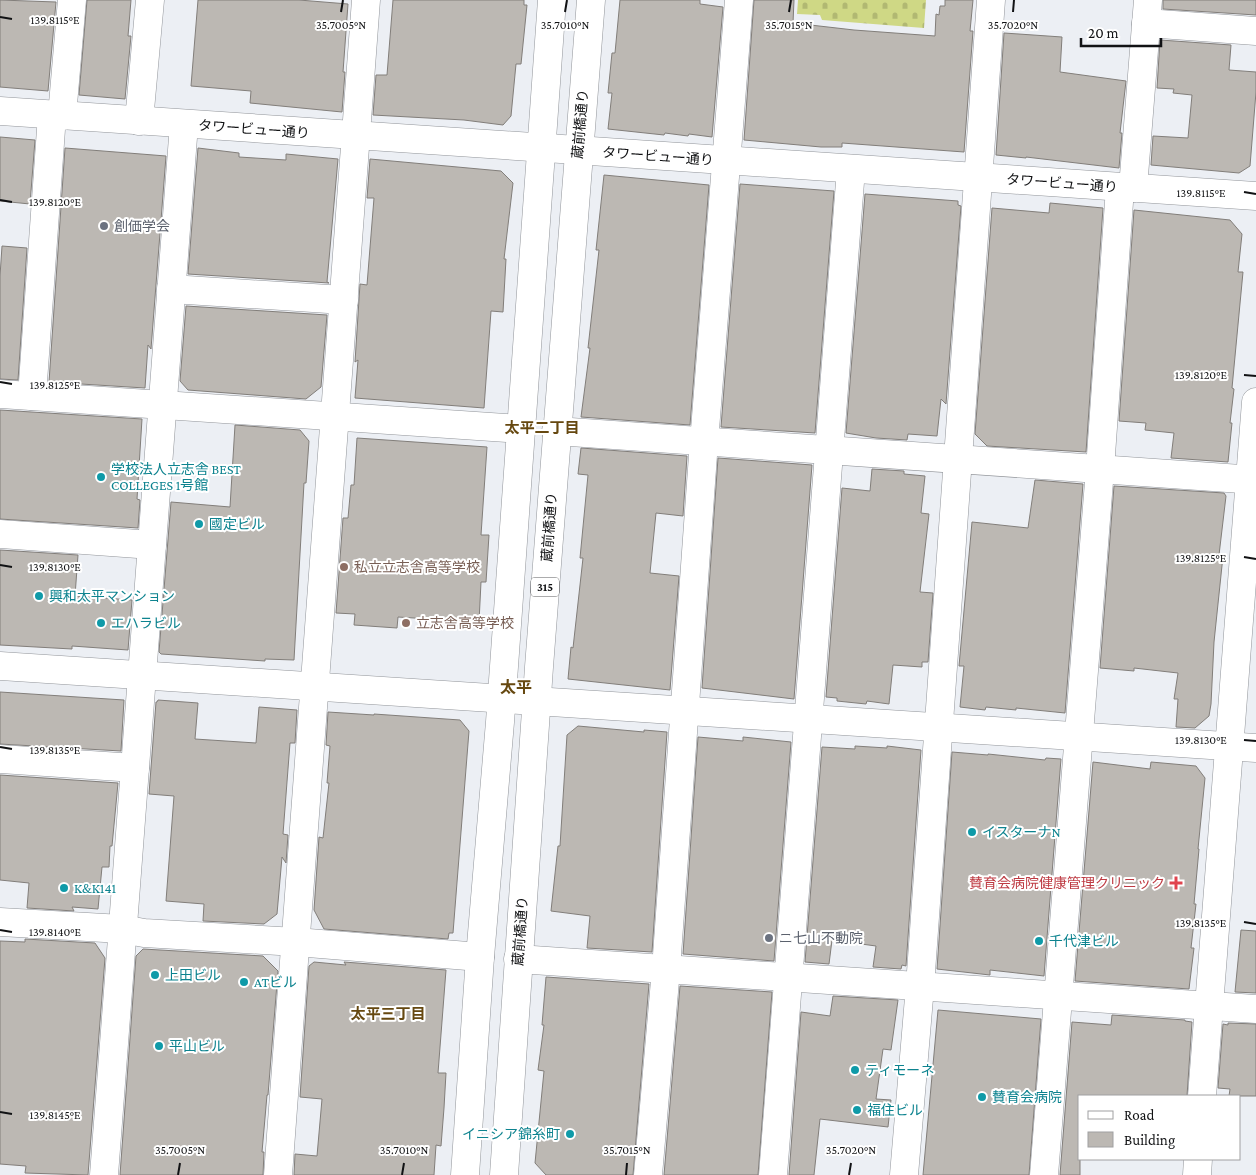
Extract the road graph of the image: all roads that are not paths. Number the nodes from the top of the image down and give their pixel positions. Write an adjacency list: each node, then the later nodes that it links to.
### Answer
1 (72, 0): 11 (street)
2 (150, 0): 12 (street)
3 (366, 0): 14 (street)
4 (552, 0): 15 (street)
5 (591, 0): 16 (street, 蔵前橋通り / 315)
6 (739, 0): 17 (street)
7 (991, 0): 19 (street)
8 (1147, 12): 9 (street); 20 (street)
9 (1256, 31)
10 (0, 111): 11 (street, タワービュー通り)
11 (57, 115): 12 (street, タワービュー通り); 25 (street)
12 (139, 121): 13 (street, タワービュー通り)
13 (184, 124): 14 (street, タワービュー通り); 22 (street)
14 (356, 136): 15 (street, タワービュー通り); 23 (street)
15 (541, 148): 16 (street, タワービュー通り); 29 (street)
16 (578, 151): 17 (street, タワービュー通り); 30 (street, 蔵前橋通り / 315)
17 (727, 160): 18 (street, タワービュー通り); 31 (street)
18 (851, 169): 19 (street, タワービュー通り); 32 (street)
19 (978, 177): 20 (street, タワービュー通り); 33 (street)
20 (1126, 188): 21 (street, タワービュー通り); 34 (street)
21 (1256, 196)
22 (172, 289): 23 (street); 27 (street)
23 (344, 300): 28 (street)
24 (0, 394): 25 (street)
25 (32, 396): 27 (street)
26 (1256, 402): 35 (street)
27 (163, 406): 28 (street); 37 (street)
28 (335, 418): 29 (street); 40 (street)
29 (521, 429): 41 (street)
30 (556, 431): 31 (street); 42 (street, 蔵前橋通り / 315)
31 (705, 441): 32 (street); 43 (street)
32 (830, 450): 33 (street); 44 (street)
33 (959, 459): 34 (street); 45 (street)
34 (1100, 469): 35 (street); 46 (street)
35 (1253, 480): 47 (street)
36 (0, 534): 37 (street)
37 (152, 545): 39 (street)
38 (0, 666): 39 (street)
39 (142, 676): 40 (street); 49 (street)
40 (315, 687): 41 (street); 52 (street)
41 (502, 698): 42 (street); 53 (street)
42 (536, 701): 43 (street); 54 (street, 蔵前橋通り / 315)
43 (686, 711): 44 (street); 55 (street)
44 (810, 719): 45 (street); 56 (street)
45 (938, 727): 46 (street); 57 (street)
46 (1078, 736): 47 (street); 58 (street)
47 (1243, 747): 59 (street)
48 (0, 759): 49 (street)
49 (135, 768): 51 (street)
50 (0, 922): 51 (street)
51 (122, 928): 52 (street); 63 (street)
52 (296, 942): 53 (street); 64 (street)
53 (480, 957): 65 (street)
54 (518, 959): 55 (street); 66 (street, 蔵前橋通り / 315)
55 (666, 969): 56 (street); 67 (street)
56 (790, 977): 57 (street); 68 (street)
57 (920, 986): 58 (street); 69 (street)
58 (1057, 997): 59 (street); 70 (street)
59 (1208, 1006): 60 (street); 61 (street)
60 (1256, 1010)
61 (1202, 1095)
62 (1198, 1160): 71 (street)
63 (104, 1175)
64 (278, 1175)
65 (465, 1175)
66 (504, 1175)
67 (648, 1175)
68 (773, 1175)
69 (904, 1175)
70 (1044, 1175)
71 (1197, 1175)

